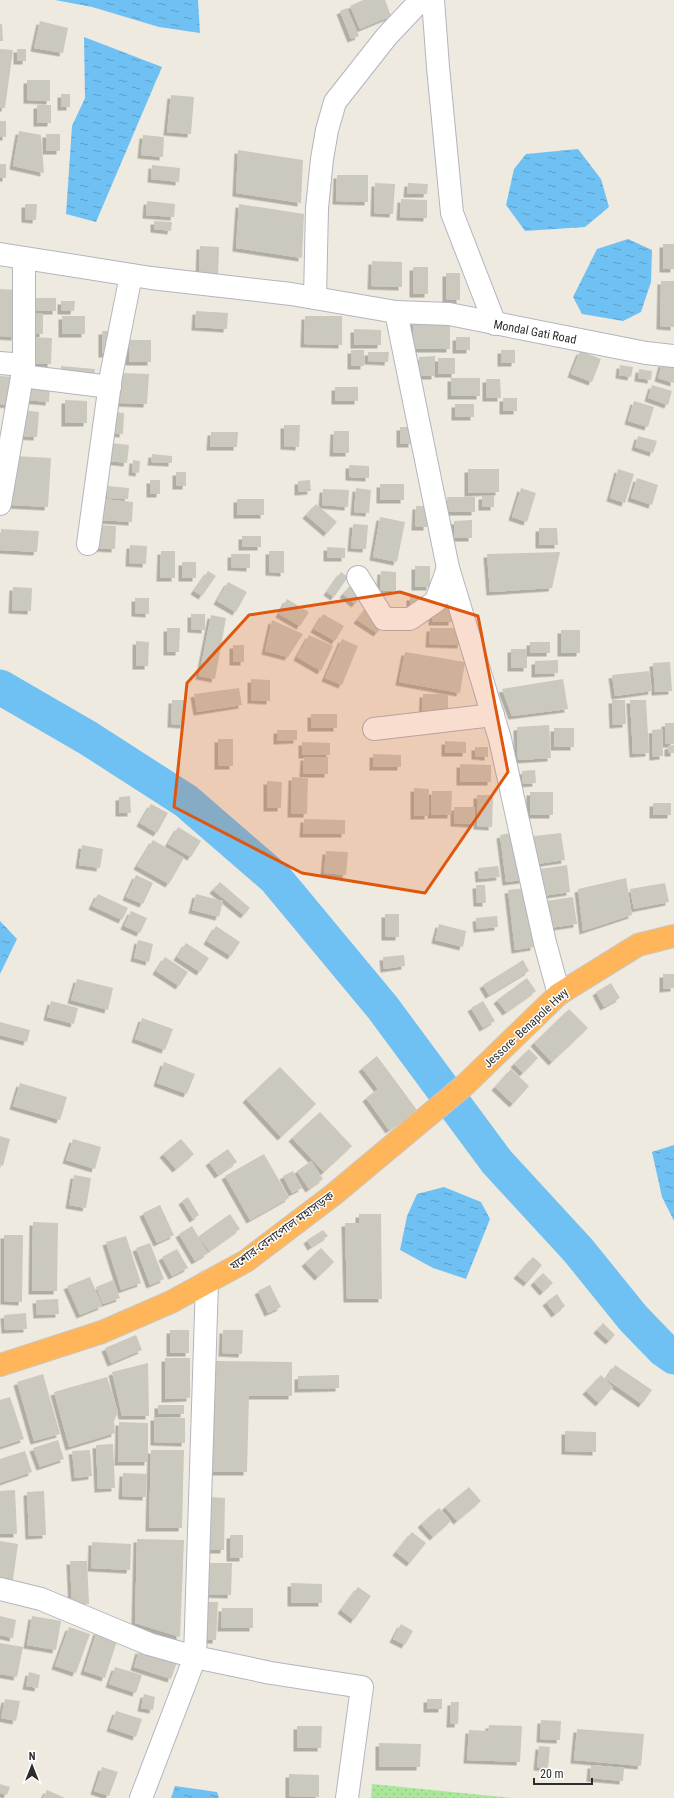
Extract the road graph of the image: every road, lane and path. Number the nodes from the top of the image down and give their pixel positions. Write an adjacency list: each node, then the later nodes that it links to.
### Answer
1 (421, 0): 6 (street)
2 (433, 0): 8 (street)
3 (0, 254): 4 (street, Mondal Gati Road)
4 (24, 258): 5 (street, Mondal Gati Road); 11 (street)
5 (131, 275): 6 (street, Mondal Gati Road); 12 (street)
6 (315, 298): 7 (street, Mondal Gati Road)
7 (396, 312): 8 (street, Mondal Gati Road); 15 (street)
8 (495, 324): 9 (street, Mondal Gati Road)
9 (674, 356)
10 (0, 363): 11 (street)
11 (23, 371): 12 (street); 13 (street)
12 (110, 387): 14 (street)
13 (0, 504)
14 (88, 544)
15 (448, 568): 16 (street); 17 (street)
16 (358, 577)
17 (493, 715): 18 (street); 20 (street)
18 (374, 730)
19 (674, 936): 20 (highway, Jessore- Benapole Hwy)
20 (559, 994): 21 (highway, Jessore- Benapole Hwy)
21 (416, 1126): 22 (highway, যশোর-বেনাপোল মহাসড়ক)
22 (207, 1282): 23 (highway, যশোর-বেনাপোল মহাসড়ক); 25 (street)
23 (0, 1365)
24 (0, 1589): 25 (street)
25 (195, 1657): 26 (street); 27 (street)
26 (141, 1798)
27 (348, 1798)

